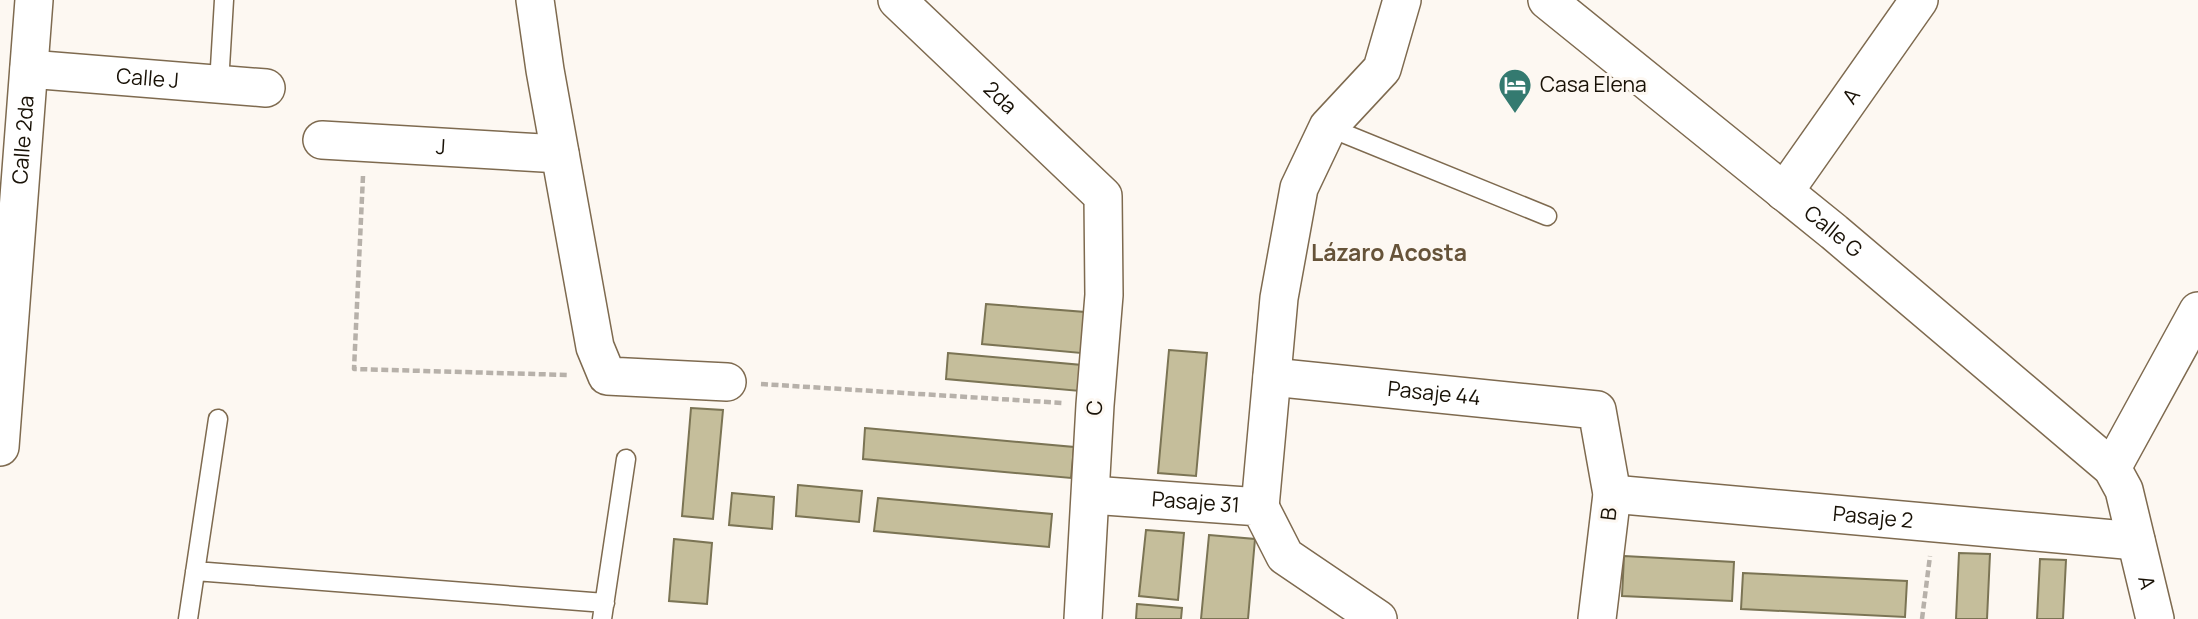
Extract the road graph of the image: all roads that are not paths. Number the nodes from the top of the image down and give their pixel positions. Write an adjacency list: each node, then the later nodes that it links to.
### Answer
1 (34, 0): 8 (street, Calle 2da)
2 (224, 0): 9 (lane)
3 (535, 0): 13 (street)
4 (897, 0): 15 (street, 2da)
5 (1402, 0): 11 (street)
6 (1547, 0): 14 (street, Calle G)
7 (1919, 0): 14 (street, A)
8 (29, 69): 9 (street, Calle J); 22 (street, Calle 2da)
9 (219, 84): 10 (street, Calle J)
10 (266, 88)
11 (1328, 127): 16 (lane); 18 (street)
12 (323, 140): 13 (street, J)
13 (560, 154): 19 (street)
14 (1784, 192): 24 (street, Calle G)
15 (1103, 196): 26 (street, C)
16 (1547, 216)
17 (2198, 311): 24 (street)
18 (1272, 377): 20 (street, Pasaje 44); 27 (street)
19 (727, 382)
20 (1597, 410): 25 (street, B)
21 (218, 419): 29 (lane)
22 (0, 447)
23 (626, 459): 30 (lane)
24 (2112, 468): 28 (street, A)
25 (1612, 494): 28 (street, Pasaje 2); 34 (street, B)
26 (1091, 495): 27 (street, Pasaje 31); 32 (street, C)
27 (1260, 507): 33 (street, Pasaje 31)
28 (2136, 541): 35 (street, A)
29 (195, 571): 30 (lane); 31 (lane)
30 (604, 611)
31 (188, 619)
32 (1083, 619)
33 (1378, 619)
34 (1597, 619)
35 (2155, 619)

